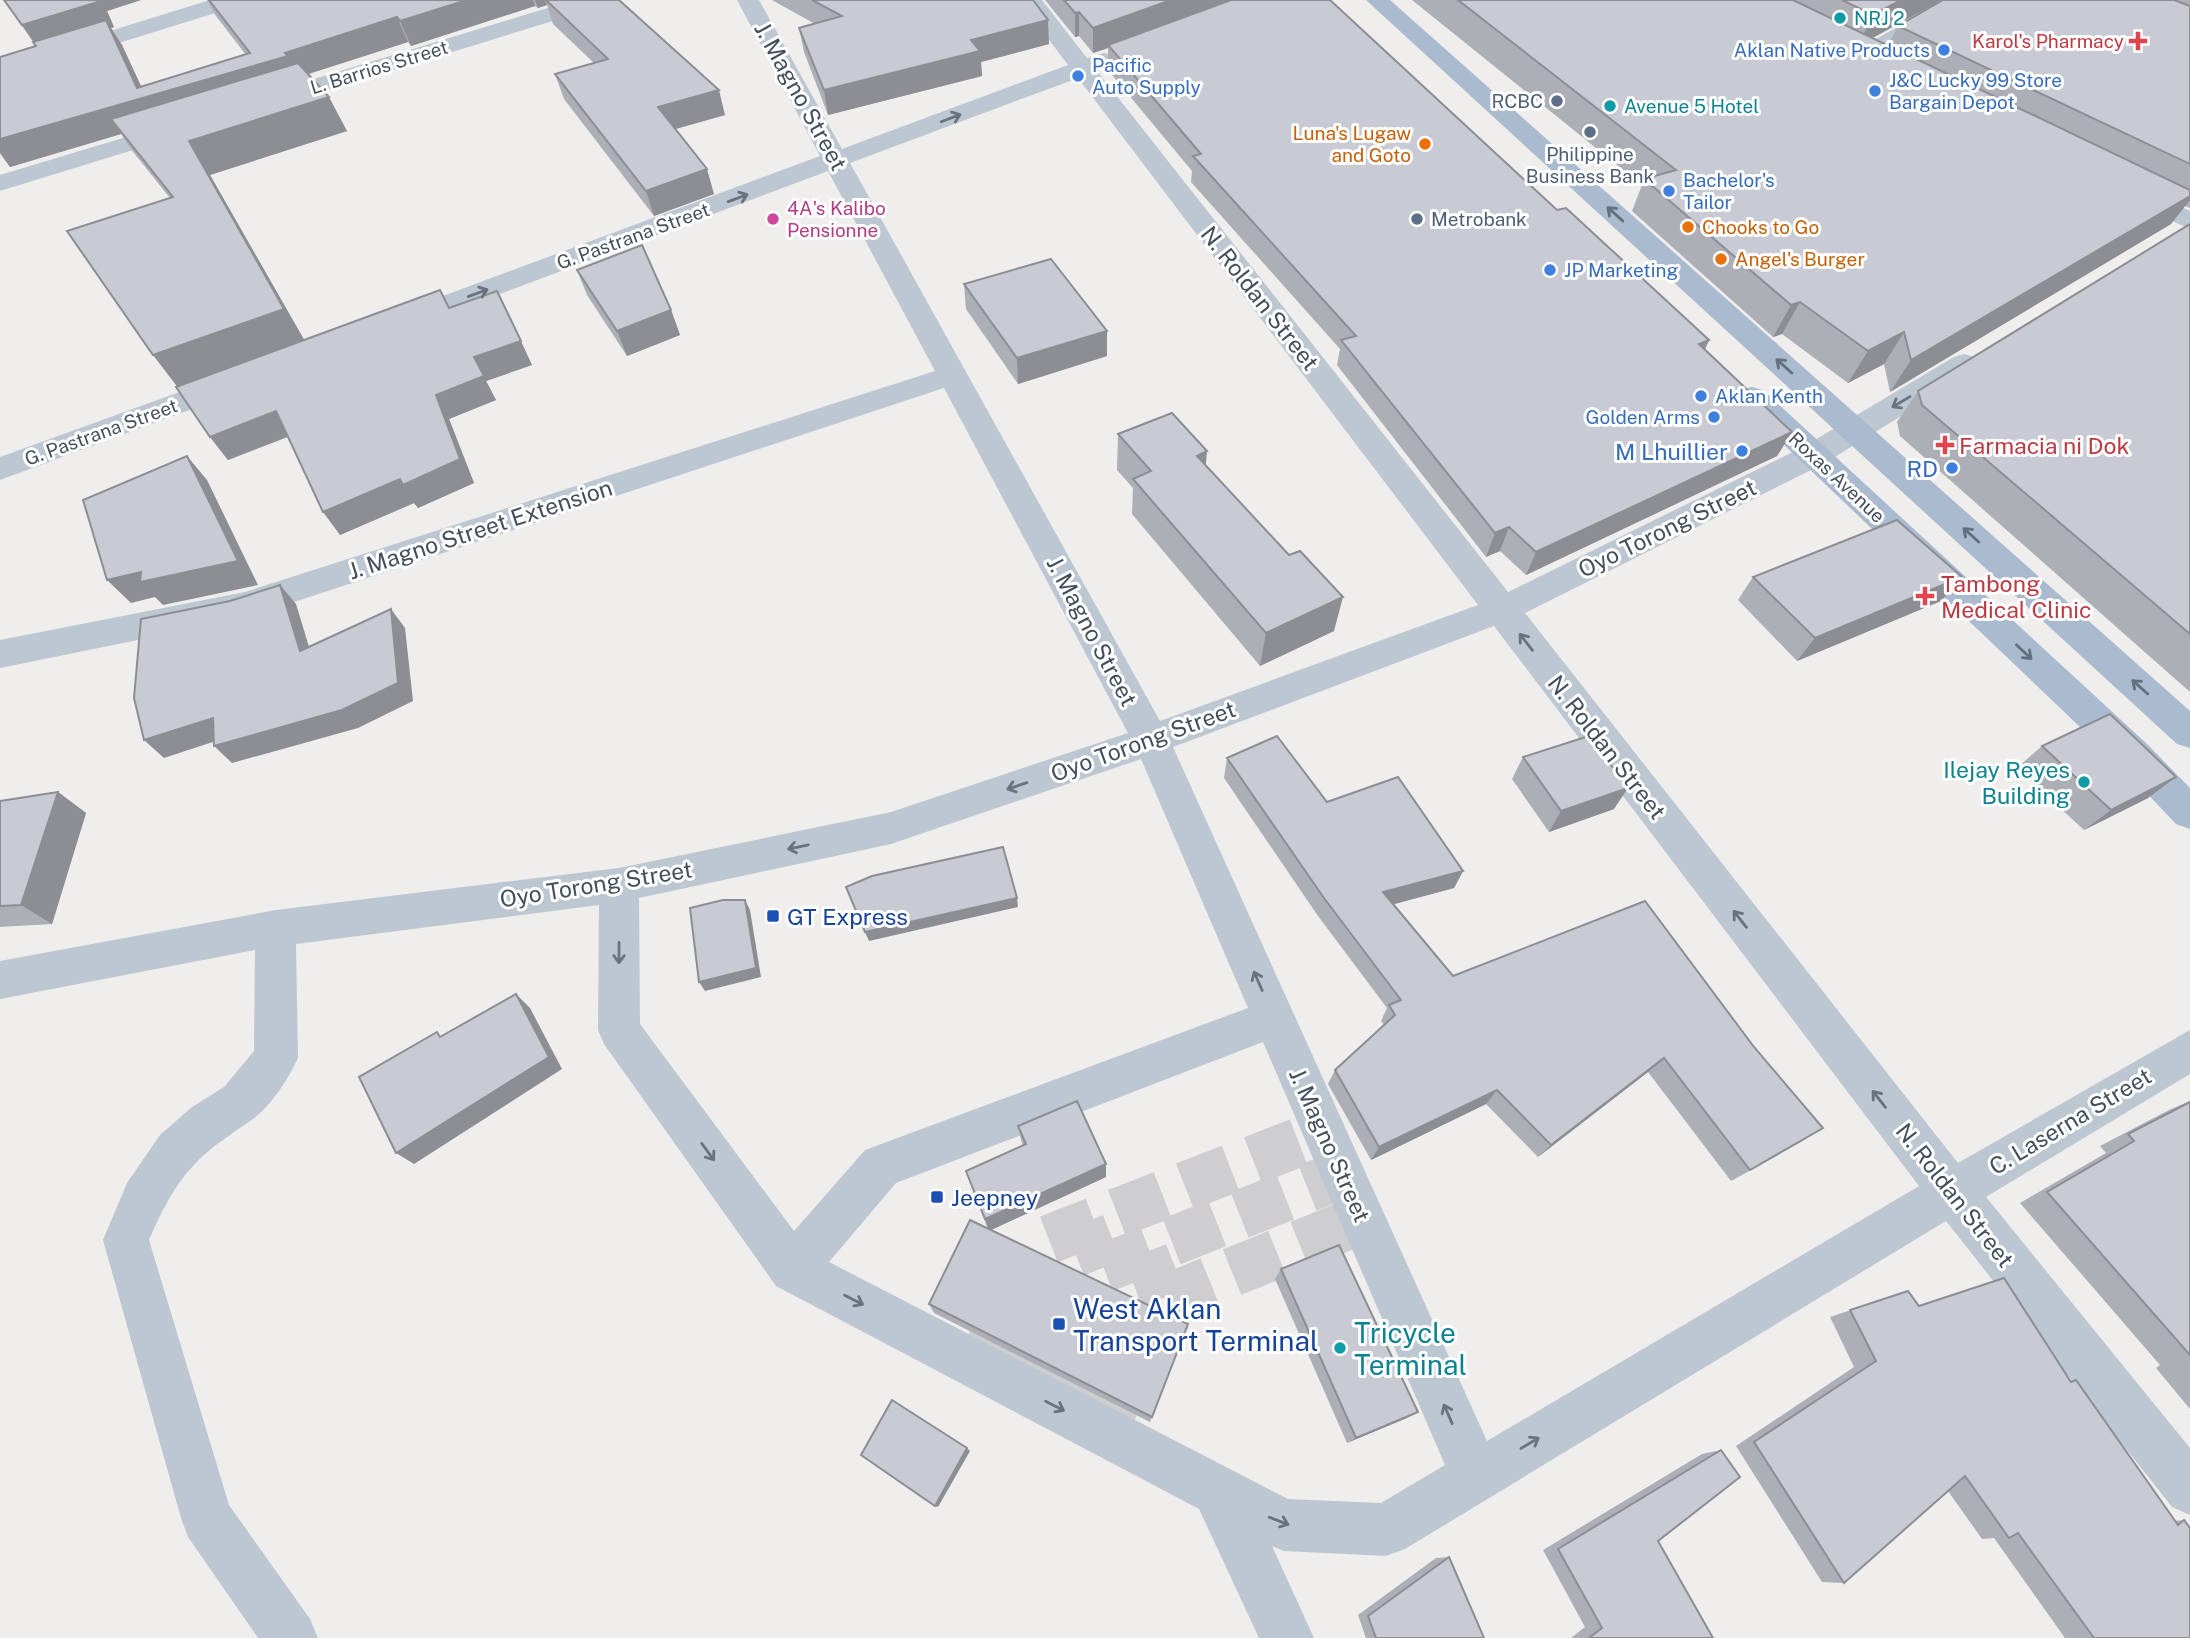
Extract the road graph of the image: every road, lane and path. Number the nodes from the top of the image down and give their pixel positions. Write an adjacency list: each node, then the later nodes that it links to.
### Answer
1 (233, 0): 12 (street)
2 (597, 0): 13 (street, L. Barrios Street)
3 (748, 0): 15 (street, J. Magno Street)
4 (1030, 0): 10 (street, N. Roldan Street)
5 (1377, 0): 24 (main road, one-way to 5)
6 (1963, 0): 9 (street)
7 (1835, 47): 9 (street)
8 (1122, 53): 10 (street, G. Pastrana Street)
9 (1858, 58): 11 (street)
10 (1083, 68): 15 (street, G. Pastrana Street, one-way to 10); 27 (street, N. Roldan Street)
11 (1883, 70)
12 (0, 73)
13 (239, 110)
14 (199, 122): 17 (street)
15 (836, 161): 19 (street, G. Pastrana Street, one-way to 15); 22 (street, J. Magno Street)
16 (2105, 179): 18 (street)
17 (0, 183)
18 (2190, 221)
19 (379, 329)
20 (1987, 350): 24 (street, Oyo Torong Street, one-way to 24)
21 (261, 373): 26 (street, G. Pastrana Street)
22 (953, 375): 28 (street, J. Magno Street Extension); 30 (street, J. Magno Street)
23 (1734, 380): 25 (main road, Roxas Avenue)
24 (1855, 430): 25 (street, Oyo Torong Street); 29 (main road, one-way to 24)
25 (1814, 455): 27 (street, Oyo Torong Street); 31 (main road, Roxas Avenue, one-way to 31)
26 (0, 469)
27 (1501, 610): 30 (street, Oyo Torong Street); 37 (street, N. Roldan Street, one-way to 27)
28 (0, 654)
29 (2190, 733)
30 (1151, 740): 32 (street, Oyo Torong Street, one-way to 32); 35 (street, J. Magno Street, one-way to 30)
31 (2190, 813)
32 (618, 885): 33 (street, Oyo Torong Street); 38 (street, one-way to 38)
33 (276, 928): 34 (street, Oyo Torong Street); 42 (street)
34 (0, 980)
35 (1274, 1018): 38 (street); 39 (street, J. Magno Street, one-way to 35)
36 (2190, 1050): 37 (street, C. Laserna Street)
37 (1951, 1191): 39 (street, C. Laserna Street, one-way to 37); 40 (street, N. Roldan Street)
38 (793, 1269): 41 (street, C. Laserna Street, one-way to 41)
39 (1476, 1476): 41 (street, C. Laserna Street, one-way to 39)
40 (2190, 1489)
41 (1218, 1491): 43 (street)
42 (290, 1638)
43 (1287, 1638)

